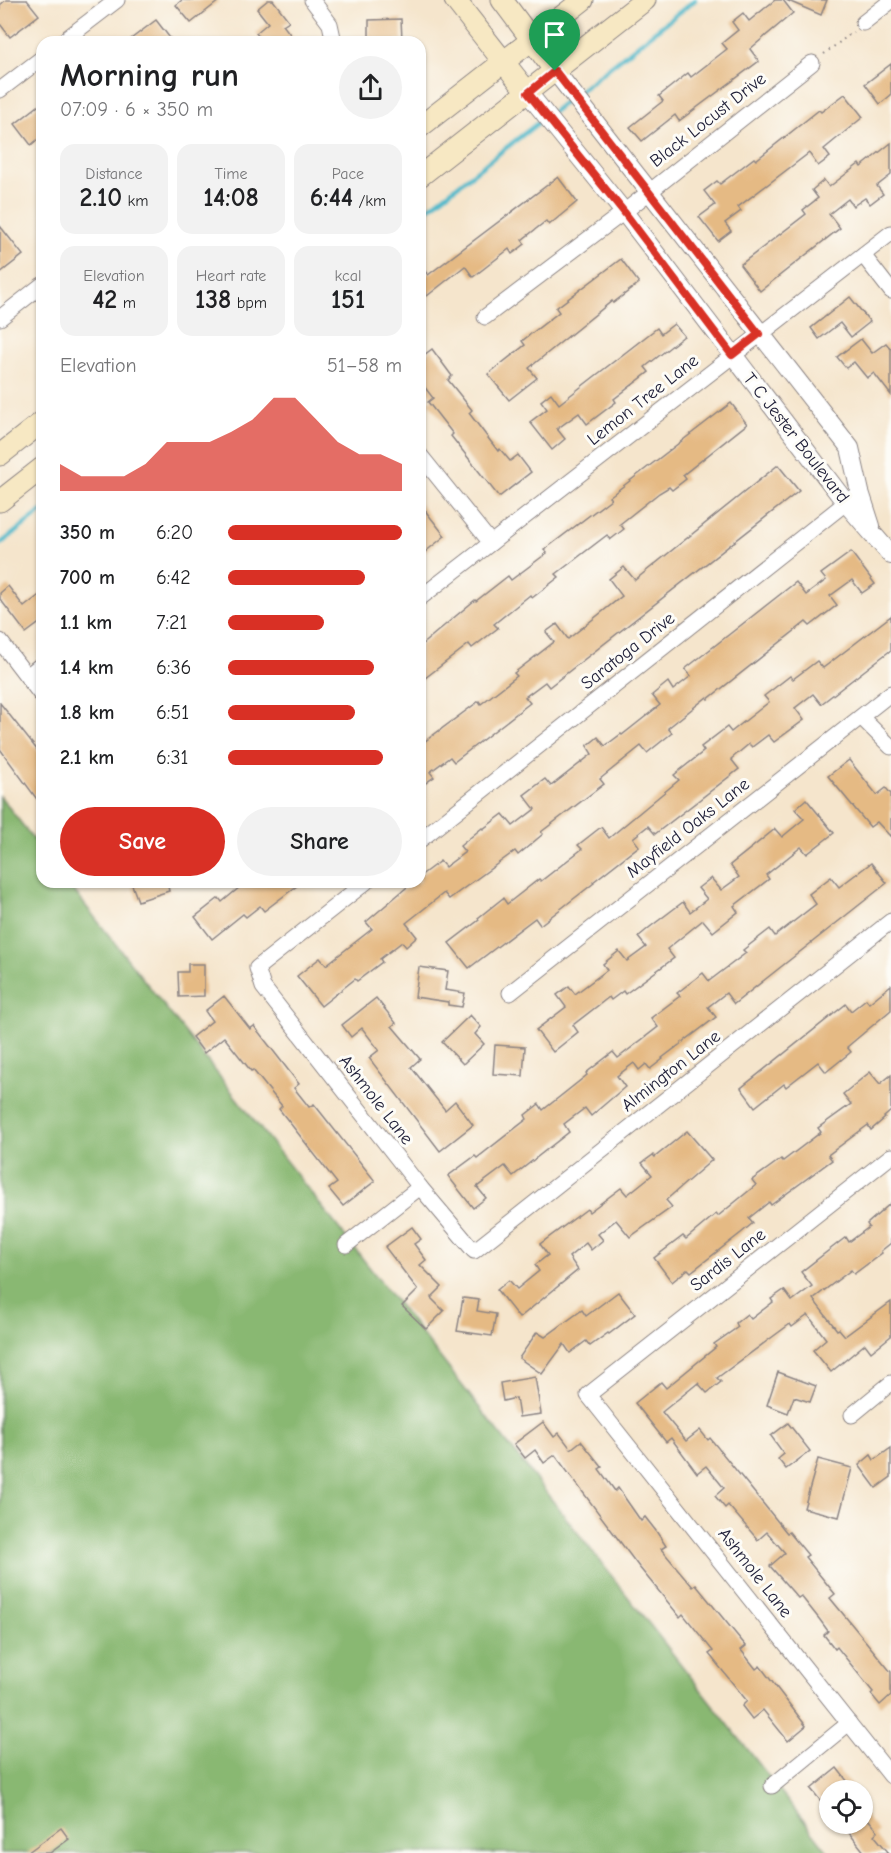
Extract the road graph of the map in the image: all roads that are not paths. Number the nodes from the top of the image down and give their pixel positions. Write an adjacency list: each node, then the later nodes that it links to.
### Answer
1 (117, 0): 9 (street)
2 (312, 0): 10 (street)
3 (455, 0): 12 (main road, T C Jester Boulevard)
4 (502, 0): 11 (main road, T C Jester Boulevard)
5 (584, 0): 11 (main road)
6 (645, 0): 15 (main road)
7 (891, 1): 8 (street)
8 (863, 23)
9 (70, 36)
10 (333, 36)
11 (532, 39): 12 (main road); 15 (main road, T C Jester Boulevard)
12 (503, 62): 17 (main road, T C Jester Boulevard); 18 (main road)
13 (36, 63): 16 (street)
14 (812, 63): 20 (street, Black Locust Drive)
15 (560, 77): 17 (main road); 20 (street, T C Jester Boulevard)
16 (0, 90)
17 (533, 99): 19 (main road); 21 (street, T C Jester Boulevard)
18 (426, 122)
19 (426, 172)
20 (649, 192): 21 (street, Black Locust Drive); 28 (street, T C Jester Boulevard)
21 (624, 212): 26 (street, Black Locust Drive); 29 (street, T C Jester Boulevard)
22 (891, 233): 23 (street, Lemon Tree Lane)
23 (862, 255): 25 (street); 28 (street, Lemon Tree Lane)
24 (36, 290): 27 (street)
25 (891, 291)
26 (485, 317)
27 (0, 318)
28 (759, 334): 29 (street, Lemon Tree Lane); 34 (street, T C Jester Boulevard)
29 (732, 355): 34 (street, T C Jester Boulevard); 36 (street, Lemon Tree Lane)
30 (36, 427): 31 (main road)
31 (0, 455)
32 (426, 462): 36 (street)
33 (36, 473): 35 (main road)
34 (853, 498): 37 (street, T C Jester Boulevard); 46 (street, Saratoga Drive)
35 (0, 501)
36 (491, 543): 38 (street, Lemon Tree Lane)
37 (891, 555)
38 (426, 593)
39 (0, 641): 41 (street)
40 (36, 669): 41 (street)
41 (27, 676): 42 (street)
42 (36, 688)
43 (891, 693): 44 (street, Mayfield Oaks Lane)
44 (861, 717): 45 (street); 49 (street, Mayfield Oaks Lane)
45 (891, 747)
46 (426, 835)
47 (358, 888): 51 (street, Ashmole Lane)
48 (891, 921): 53 (street, Almington Lane)
49 (510, 993)
50 (891, 1156): 55 (street, Sardis Lane)
51 (420, 1187): 52 (street); 53 (street, Ashmole Lane)
52 (346, 1245)
53 (474, 1251)
54 (891, 1383): 56 (street)
55 (588, 1395): 57 (street, Ashmole Lane)
56 (852, 1414)
57 (849, 1723): 58 (street, Ashmole Lane); 59 (street)
58 (891, 1776)
59 (772, 1785)

